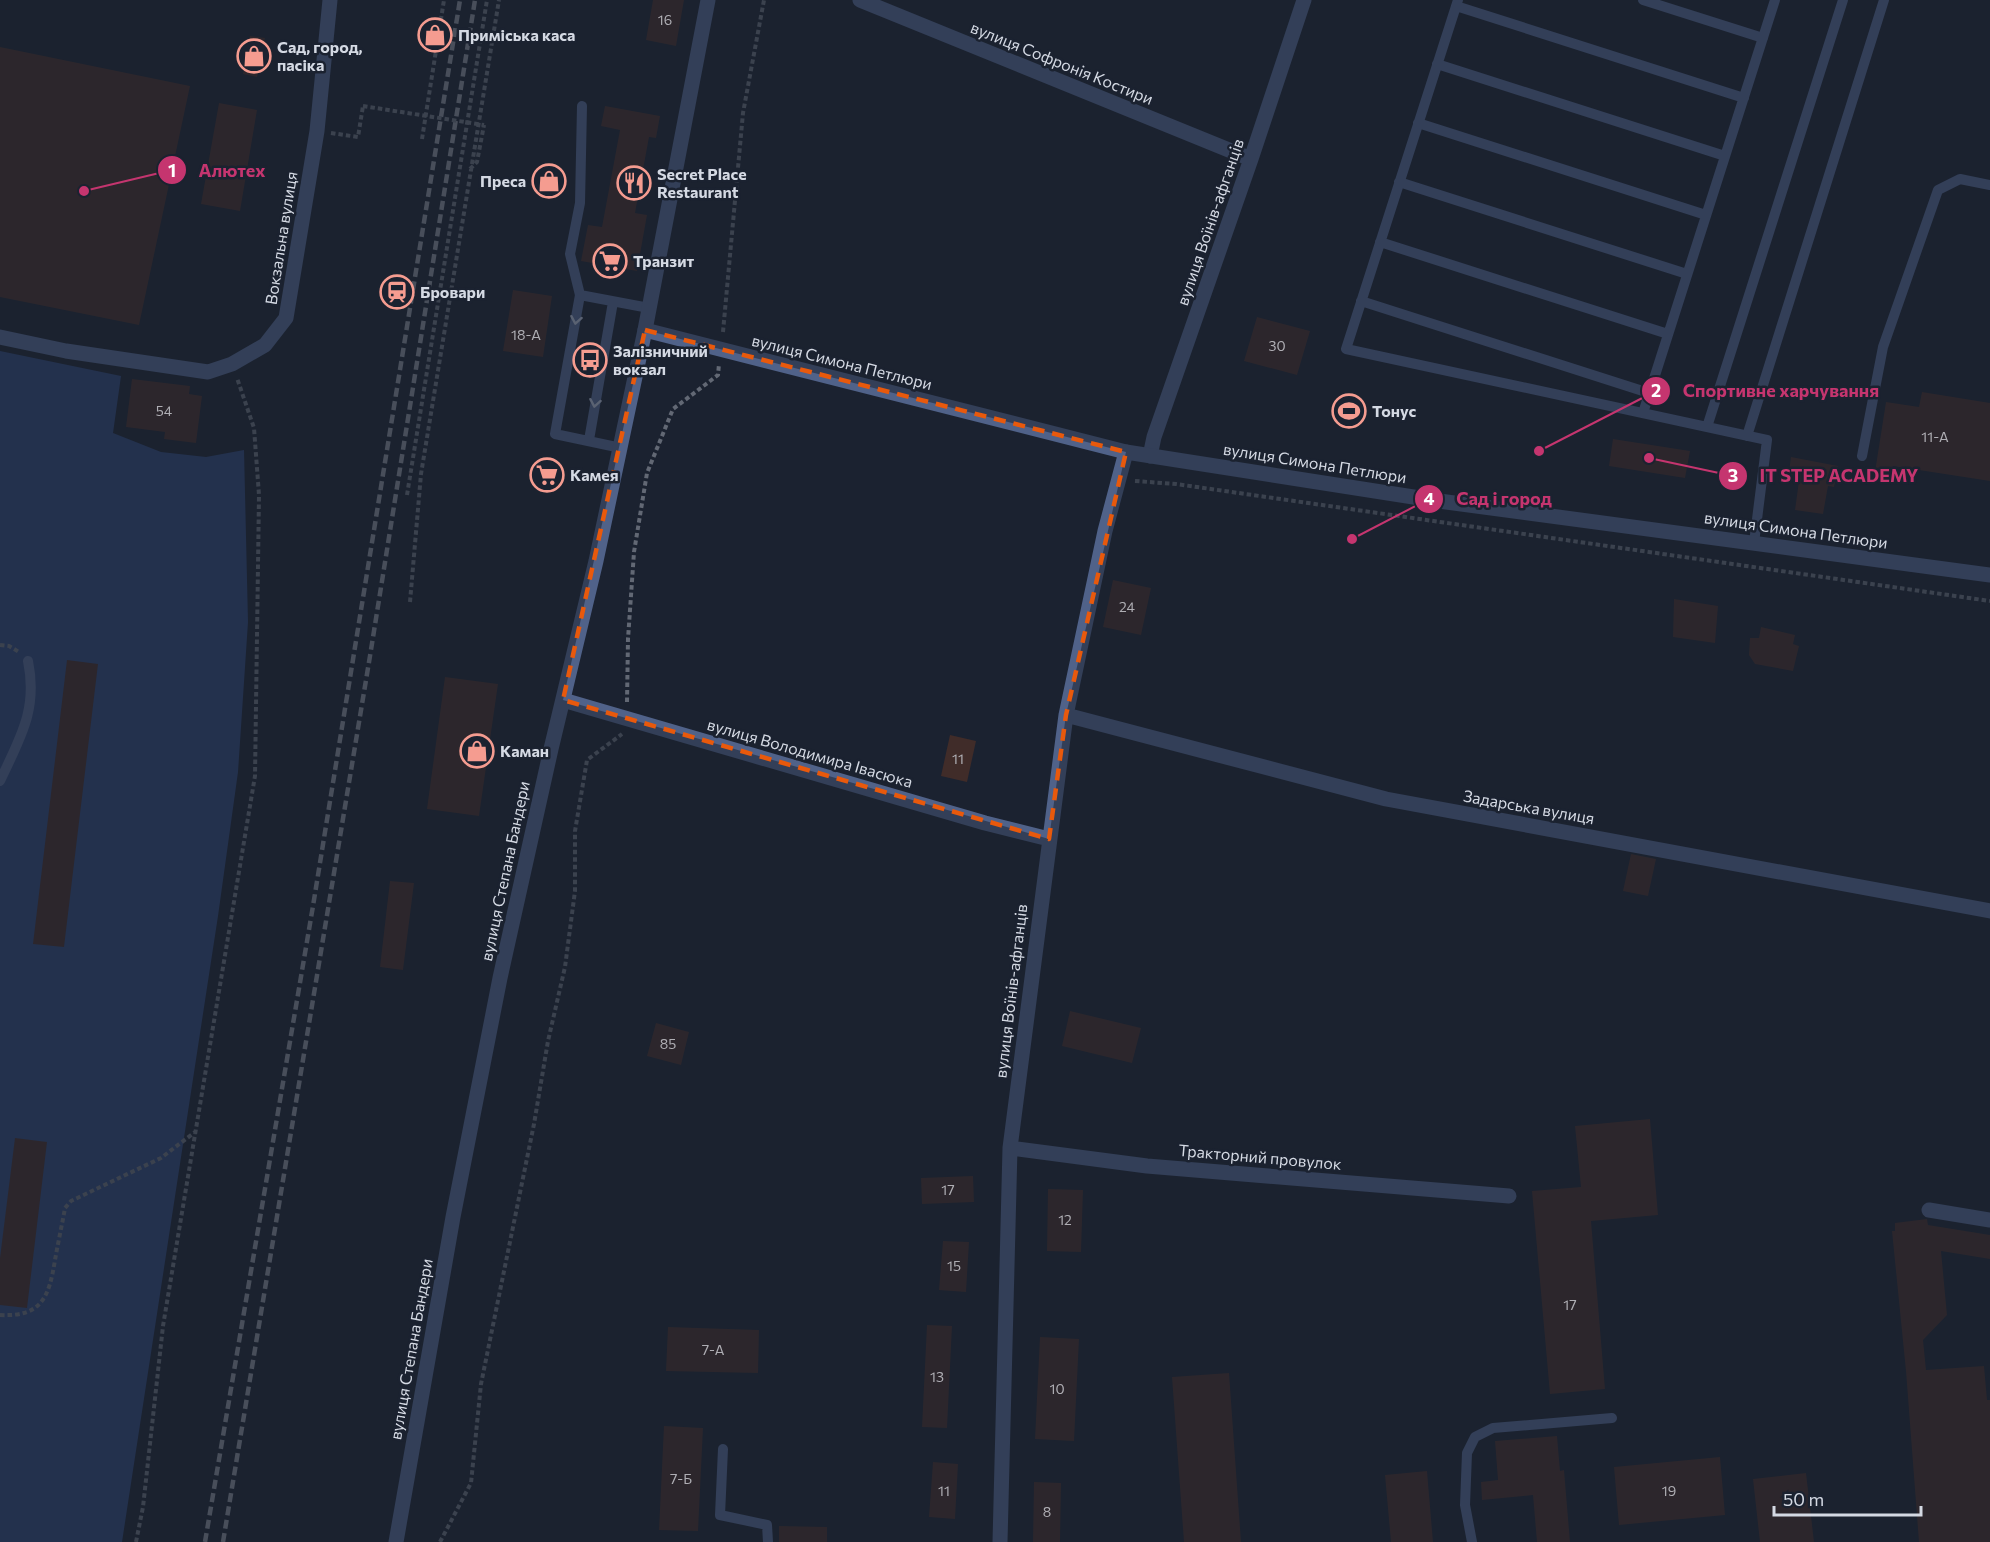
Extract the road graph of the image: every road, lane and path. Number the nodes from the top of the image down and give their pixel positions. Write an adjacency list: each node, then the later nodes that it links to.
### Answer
1 (330, 0): 39 (street, Вокзальна вулиця)
2 (444, 0): 15 (path)
3 (487, 0): 51 (path)
4 (499, 0): 25 (path)
5 (708, 0): 34 (street, вулиця Степана Бандери)
6 (764, 0): 38 (path)
7 (860, 0): 24 (street, вулиця Софронія Костири)
8 (1304, 0): 24 (street, вулиця Воїнів-афганців)
9 (1643, 0): 14 (lane)
10 (1775, 0): 14 (lane)
11 (1843, 0): 43 (lane)
12 (1884, 0): 44 (lane)
13 (1457, 3): 16 (lane); 17 (lane)
14 (1763, 38): 17 (lane)
15 (436, 51): 19 (path); 22 (path)
16 (1437, 64): 20 (lane); 23 (lane)
17 (1744, 98): 23 (lane)
18 (582, 106): 31 (lane)
19 (426, 115): 21 (path, bridge); 25 (path, bridge)
20 (1418, 123): 26 (lane); 28 (lane)
21 (358, 137)
22 (422, 139)
23 (1725, 156): 28 (lane)
24 (1251, 159): 48 (street, вулиця Воїнів-афганців)
25 (470, 170): 55 (path)
26 (1399, 182): 29 (lane); 30 (lane)
27 (1990, 185): 49 (lane)
28 (1706, 215): 30 (lane)
29 (1380, 242): 32 (lane); 36 (lane)
30 (1687, 274): 36 (lane)
31 (580, 295): 33 (lane); 45 (lane, one-way to 45)
32 (1361, 301): 41 (lane); 42 (lane)
33 (613, 302): 34 (lane); 45 (lane, one-way to 45)
34 (649, 308): 35 (street, вулиця Степана Бандери)
35 (645, 330): 46 (street, вулиця Степана Бандери); 47 (street, вулиця Симона Петлюри)
36 (1668, 334): 41 (lane)
37 (0, 337): 39 (street, Вокзальна вулиця)
38 (722, 341)
39 (232, 364): 64 (path)
40 (719, 364): 58 (path)
41 (1649, 393): 42 (lane)
42 (1642, 413): 43 (lane)
43 (1707, 427): 44 (lane)
44 (1747, 436): 52 (lane)
45 (589, 441): 46 (lane)
46 (621, 448): 57 (street, вулиця Степана Бандери)
47 (1126, 452): 48 (street, вулиця Симона Петлюри); 50 (street, вулиця Воїнів-афганців)
48 (1150, 456): 52 (street, вулиця Симона Петлюри)
49 (1862, 456)
50 (1120, 479): 54 (path); 59 (street, вулиця Воїнів-афганців)
51 (407, 495)
52 (1754, 543): 53 (street, вулиця Симона Петлюри)
53 (1990, 575)
54 (1990, 601)
55 (410, 602)
56 (27, 661): 61 (lane)
57 (563, 700): 62 (street, вулиця Володимира Івасюка); 73 (street, вулиця Степана Бандери)
58 (627, 708)
59 (1066, 715): 62 (street, вулиця Воїнів-афганців); 63 (street, Задарська вулиця)
60 (626, 731): 74 (path)
61 (0, 781)
62 (1049, 839): 65 (street, вулиця Воїнів-афганців)
63 (1990, 911)
64 (196, 1132): 69 (path); 72 (path)
65 (1010, 1148): 66 (street, Тракторний провулок); 76 (street, вулиця Воїнів-афганців)
66 (1509, 1196)
67 (1929, 1210): 68 (street)
68 (1990, 1220)
69 (0, 1315)
70 (1612, 1418): 77 (lane)
71 (723, 1449): 75 (lane)
72 (136, 1542)
73 (396, 1542)
74 (440, 1542)
75 (768, 1542)
76 (1000, 1542)
77 (1472, 1542)

